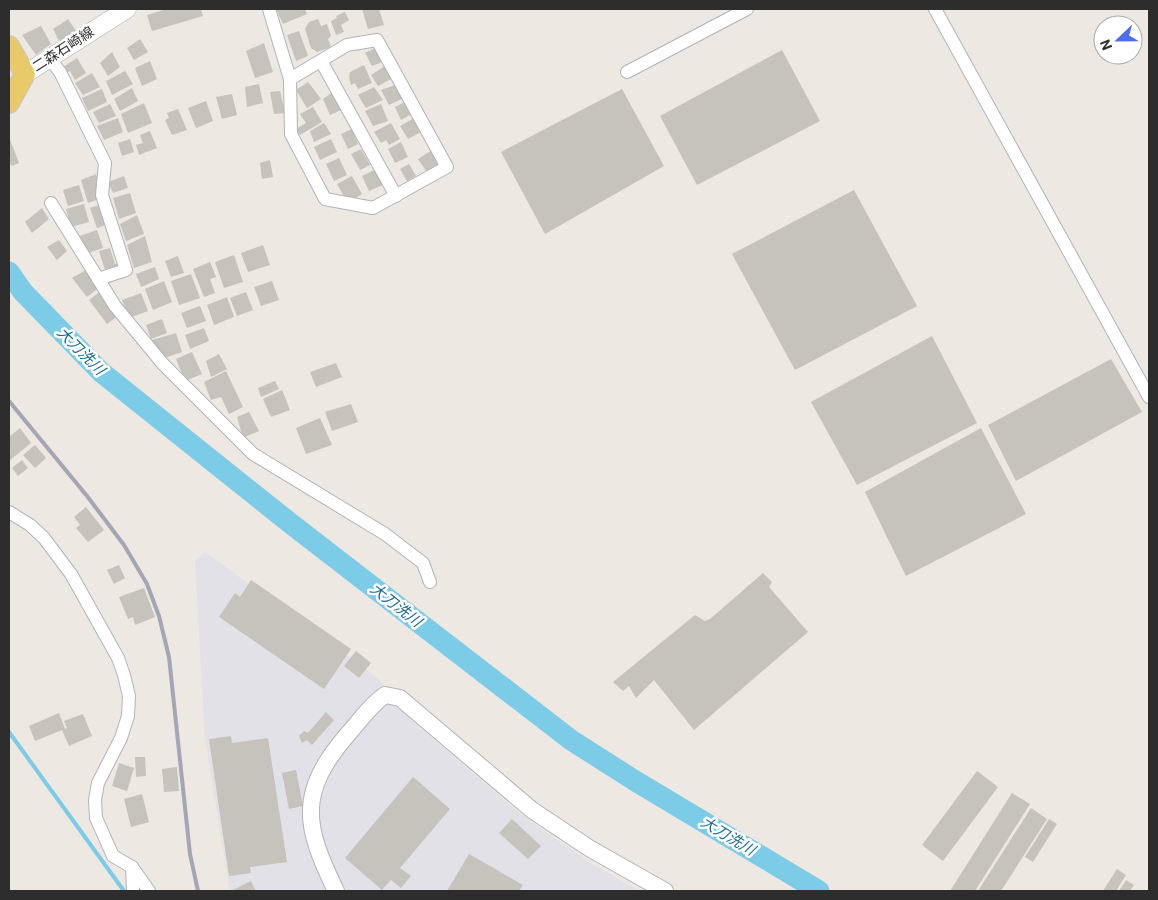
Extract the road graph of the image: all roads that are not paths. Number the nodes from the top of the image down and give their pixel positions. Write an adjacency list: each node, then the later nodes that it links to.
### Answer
1 (127, 9): 6 (main road, 二森石崎線)
2 (269, 9): 10 (street)
3 (747, 9): 8 (street)
4 (935, 9): 15 (street)
5 (9, 46): 9 (main road)
6 (49, 58): 9 (main road, 二森石崎線); 14 (street)
7 (321, 61): 10 (street); 12 (street); 12 (street)
8 (627, 72)
9 (25, 74): 11 (main road)
10 (290, 79): 12 (street)
11 (9, 103)
12 (396, 196)
13 (51, 203): 14 (street)
14 (98, 279): 17 (street)
15 (1149, 397)
16 (9, 512): 18 (street)
17 (430, 582)
18 (132, 868): 19 (street); 20 (street)
19 (133, 891)
20 (149, 891)
21 (336, 891): 22 (street)
22 (665, 891)

